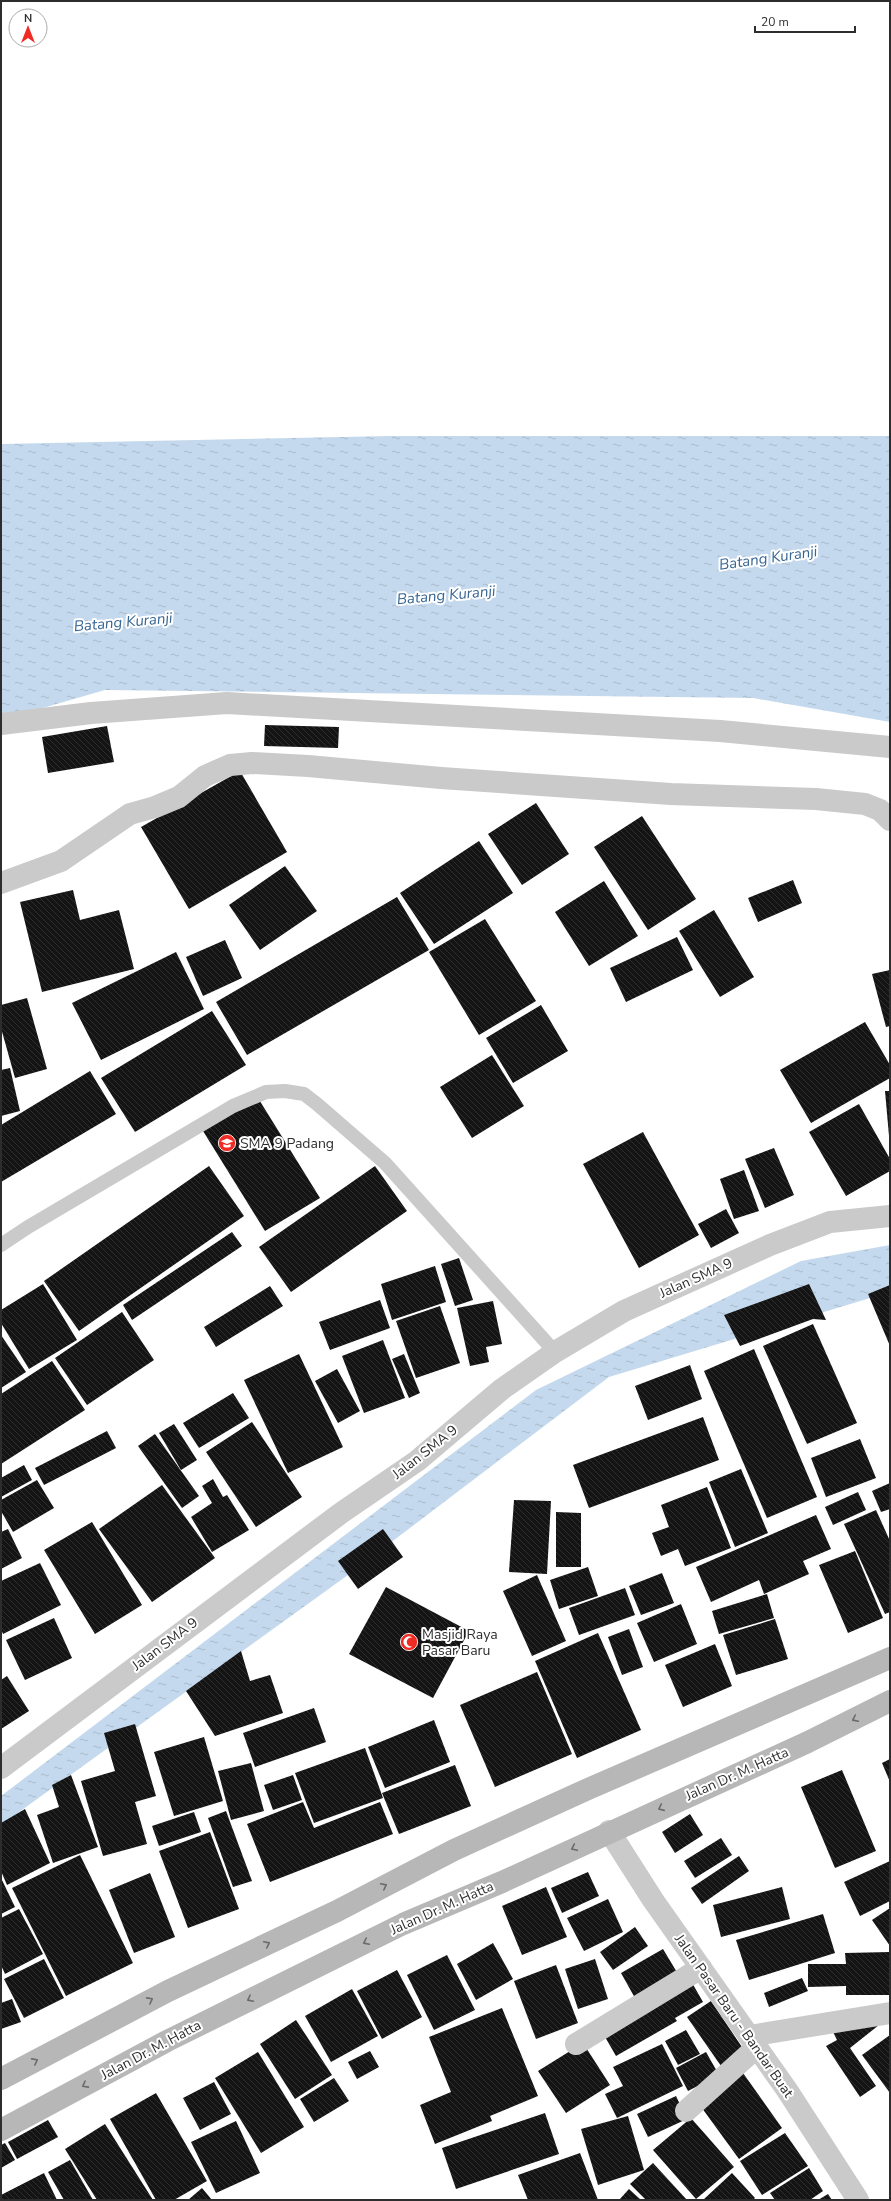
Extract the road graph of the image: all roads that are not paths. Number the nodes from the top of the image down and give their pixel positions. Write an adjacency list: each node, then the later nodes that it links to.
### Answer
1 (1, 724): 2 (street)
2 (890, 747)
3 (890, 820): 4 (street)
4 (1, 883)
5 (890, 1216): 7 (street, Jalan SMA 9)
6 (1, 1245): 7 (lane)
7 (555, 1352): 10 (street, Jalan SMA 9)
8 (890, 1658): 16 (main road, one-way to 8)
9 (890, 1702): 11 (main road, Jalan Dr. M. Hatta, one-way to 11)
10 (1, 1768)
11 (609, 1831): 12 (street, Jalan Pasar Baru - Bandar Buat); 18 (main road, Jalan Dr. M. Hatta, one-way to 18)
12 (701, 1968): 14 (street, Jalan Pasar Baru - Bandar Buat); 15 (street)
13 (890, 2013): 14 (street)
14 (753, 2042): 17 (street); 19 (street, Jalan Pasar Baru - Bandar Buat)
15 (576, 2044)
16 (1, 2079)
17 (686, 2110)
18 (1, 2130)
19 (858, 2200)

